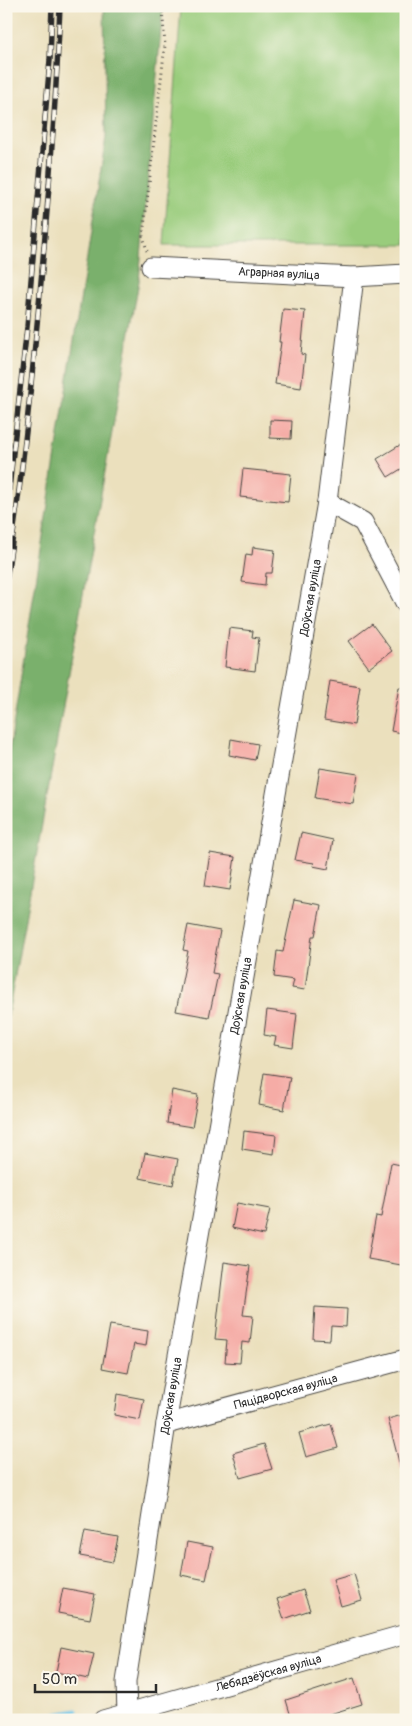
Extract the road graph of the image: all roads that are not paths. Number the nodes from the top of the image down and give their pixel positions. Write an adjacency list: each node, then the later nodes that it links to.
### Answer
1 (151, 267): 3 (street, Аграрная вуліца)
2 (406, 274): 3 (street, Аграрная вуліца)
3 (354, 277): 4 (street, Доўская вуліца)
4 (327, 502): 5 (street); 7 (street, Доўская вуліца)
5 (406, 604)
6 (406, 1359): 7 (street, Пяцідворская вуліца)
7 (166, 1424): 9 (street, Доўская вуліца)
8 (406, 1634): 9 (street, Лебядзёўская вуліца)
9 (127, 1714): 10 (street, Лебядзёўская вуліца)
10 (103, 1720)

